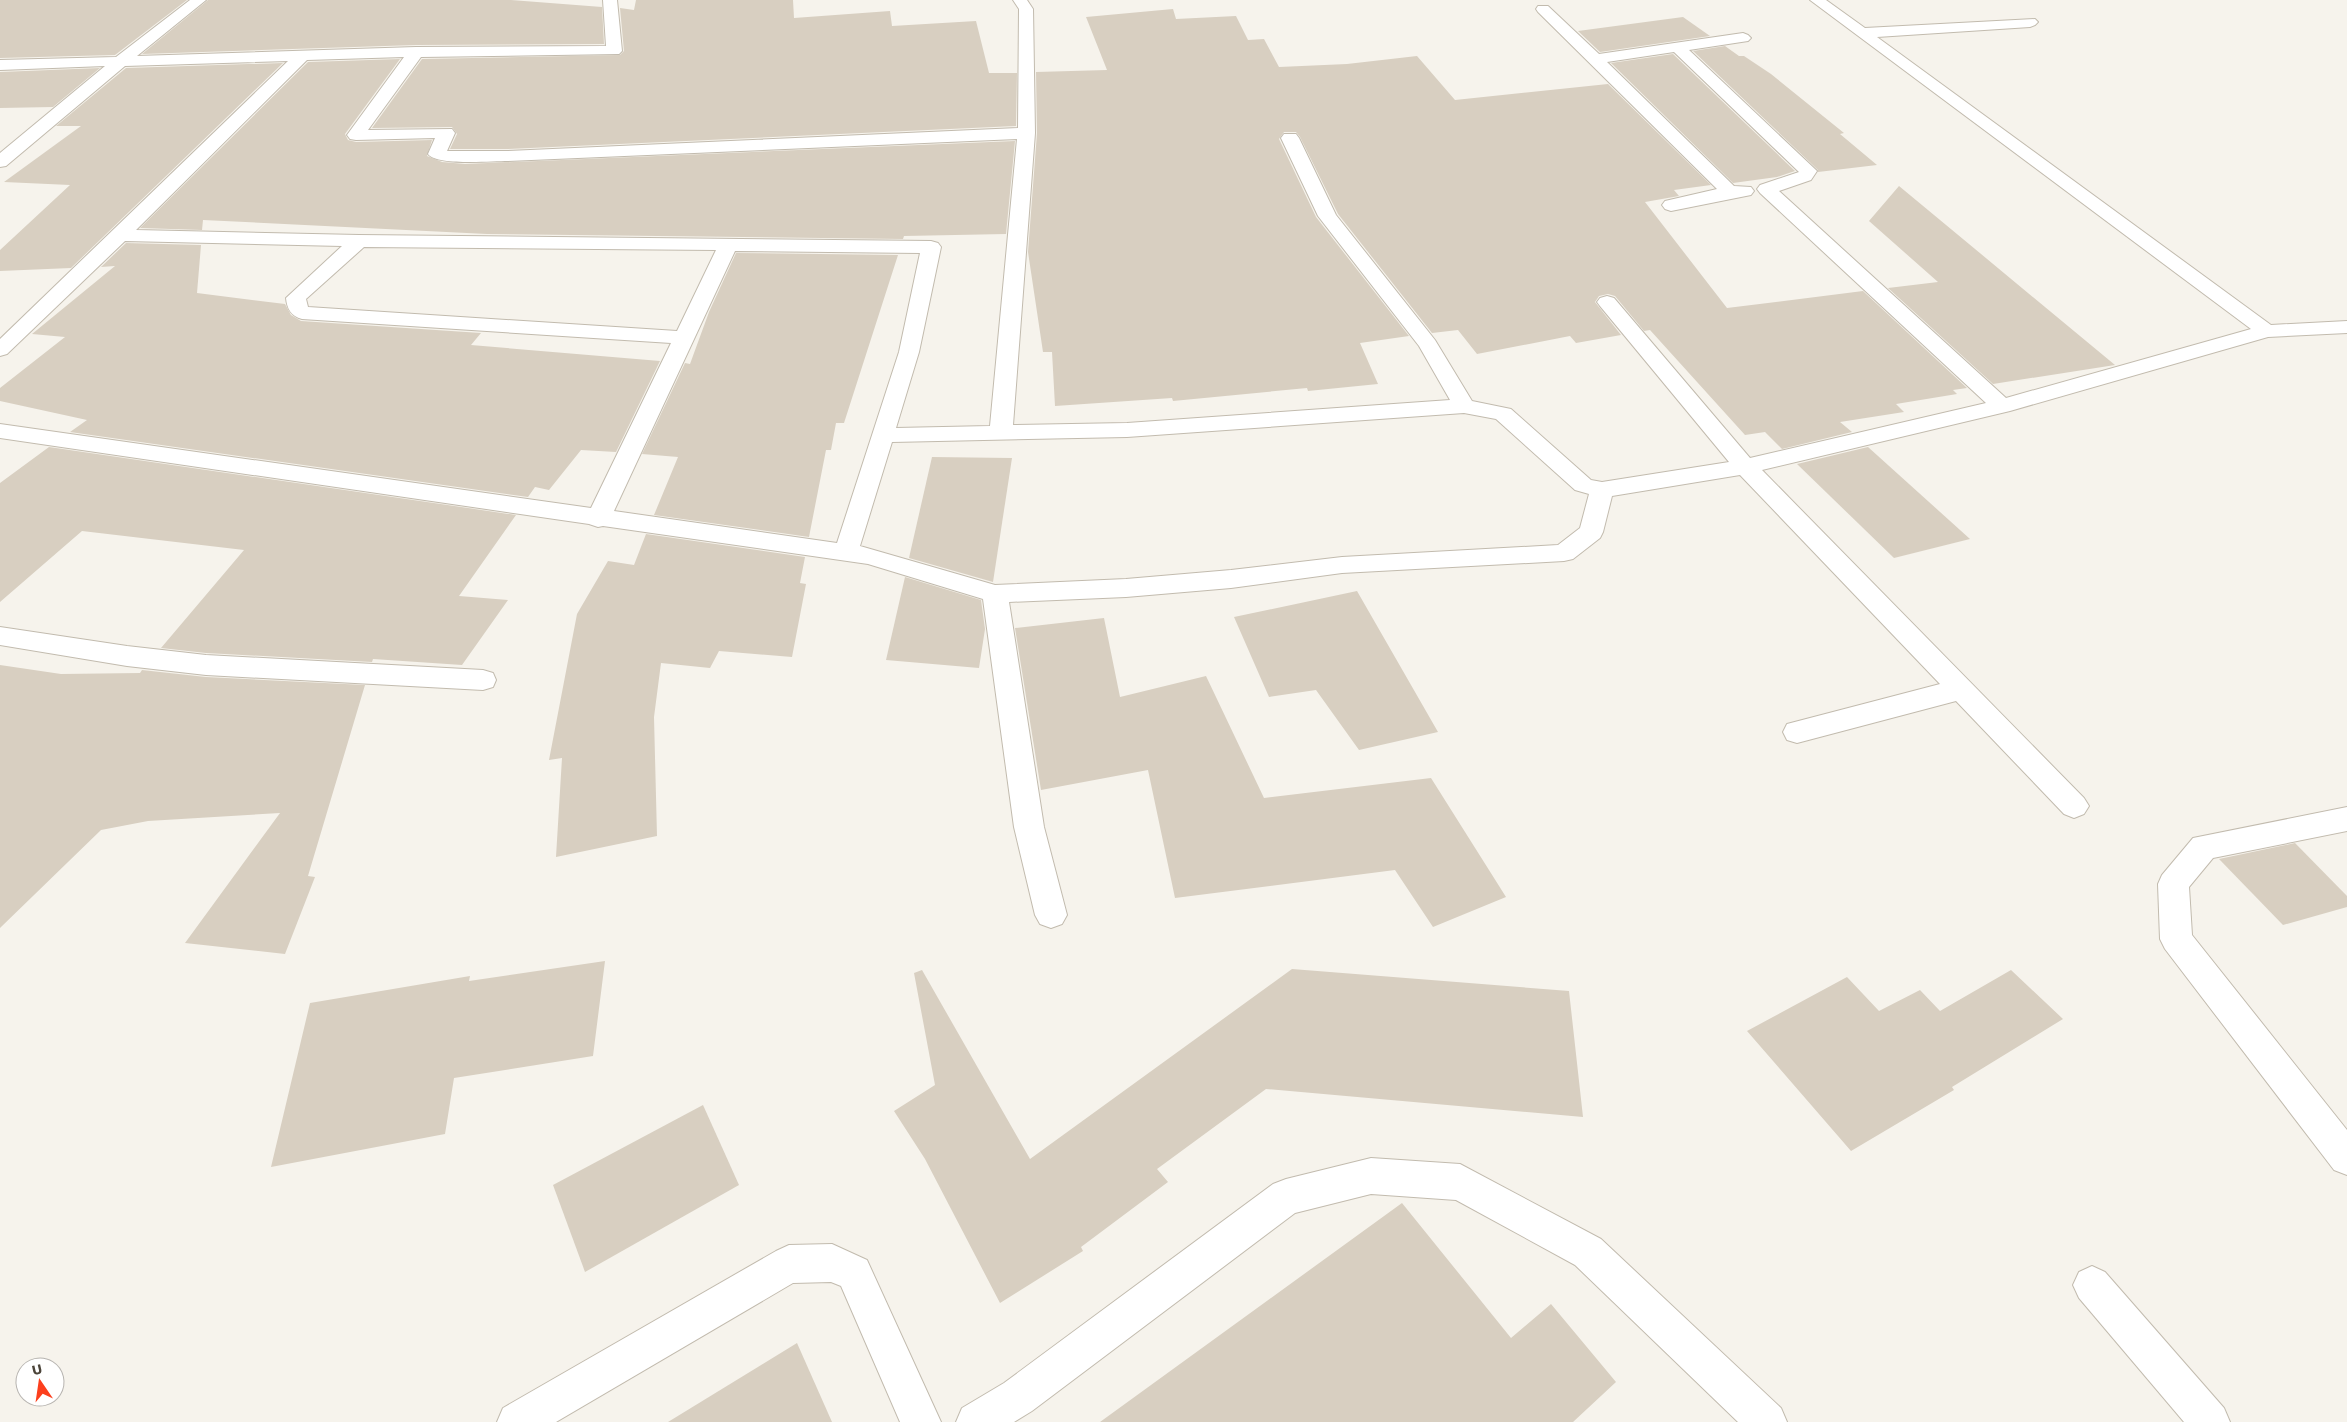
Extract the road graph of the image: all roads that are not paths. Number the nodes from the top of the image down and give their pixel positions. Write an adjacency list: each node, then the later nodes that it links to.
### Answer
1 (199, 0): 13 (street)
2 (610, 0): 10 (street)
3 (1020, 0): 15 (street)
4 (1817, 0): 7 (street)
5 (1543, 9): 12 (street)
6 (2030, 22): 7 (street)
7 (1861, 33): 26 (street)
8 (1743, 38): 9 (street)
9 (1678, 48): 12 (street); 18 (street)
10 (416, 52): 11 (street); 15 (street)
11 (303, 55): 13 (street); 21 (street)
12 (1596, 59): 19 (street)
13 (122, 60): 14 (street); 17 (street)
14 (0, 65)
15 (1026, 133): 32 (street)
16 (1290, 138): 29 (street)
17 (0, 162)
18 (1766, 189): 19 (street); 30 (street)
19 (1730, 192): 20 (street)
20 (1672, 206)
21 (120, 235): 22 (street); 28 (street)
22 (359, 241): 23 (street); 27 (street)
23 (728, 245): 27 (street); 33 (street)
24 (1607, 302): 34 (street)
25 (2347, 327): 26 (street)
26 (2267, 331): 30 (street)
27 (683, 338): 36 (street)
28 (0, 350)
29 (1464, 406): 32 (street); 35 (street)
30 (2002, 406): 34 (street)
31 (0, 430): 36 (street)
32 (1001, 434): 33 (street)
33 (883, 435): 37 (street)
34 (1745, 467): 35 (street); 41 (street)
35 (1602, 490): 38 (street)
36 (598, 519): 37 (street)
37 (846, 553): 38 (street)
38 (995, 594): 45 (street)
39 (0, 636): 40 (street)
40 (483, 680)
41 (1961, 689): 42 (street); 43 (street)
42 (1797, 732)
43 (2074, 806)
44 (2347, 819): 46 (street)
45 (1051, 915)
46 (2347, 1158)
47 (2092, 1285): 52 (street)
48 (1759, 1419): 51 (street)
49 (517, 1422): 50 (street)
50 (921, 1422)
51 (976, 1422)
52 (2210, 1422)

